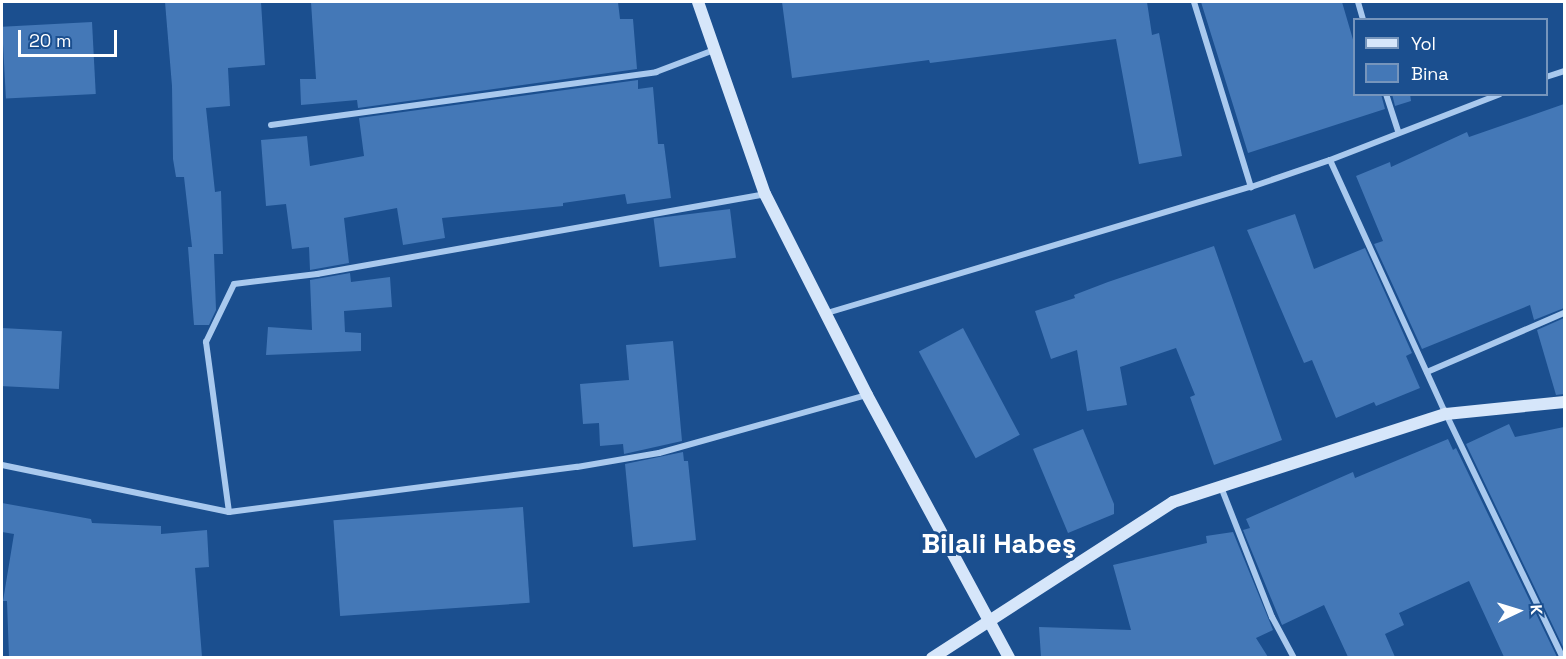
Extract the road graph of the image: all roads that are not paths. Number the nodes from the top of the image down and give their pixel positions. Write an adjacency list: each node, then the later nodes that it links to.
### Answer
1 (698, 2): 5 (street)
2 (1194, 2): 13 (street)
3 (1358, 2): 4 (street)
4 (1362, 18)
5 (714, 50): 10 (street); 14 (street)
6 (1564, 71): 7 (street)
7 (1548, 76)
8 (1387, 96): 11 (street)
9 (1495, 96): 11 (street)
10 (271, 125)
11 (1398, 132): 12 (street)
12 (1330, 160): 13 (street); 17 (street)
13 (1251, 187): 15 (street)
14 (765, 194): 15 (street); 23 (street)
15 (827, 313): 18 (street)
16 (1564, 313): 17 (street)
17 (1427, 372): 20 (street)
18 (867, 394): 23 (street); 24 (street)
19 (1564, 402): 20 (street)
20 (1446, 414): 22 (street); 28 (street)
21 (2, 465): 23 (street)
22 (1221, 487): 24 (street); 27 (street)
23 (229, 512)
24 (991, 620): 25 (street); 26 (street)
25 (932, 657)
26 (1009, 657)
27 (1294, 657)
28 (1563, 657)

